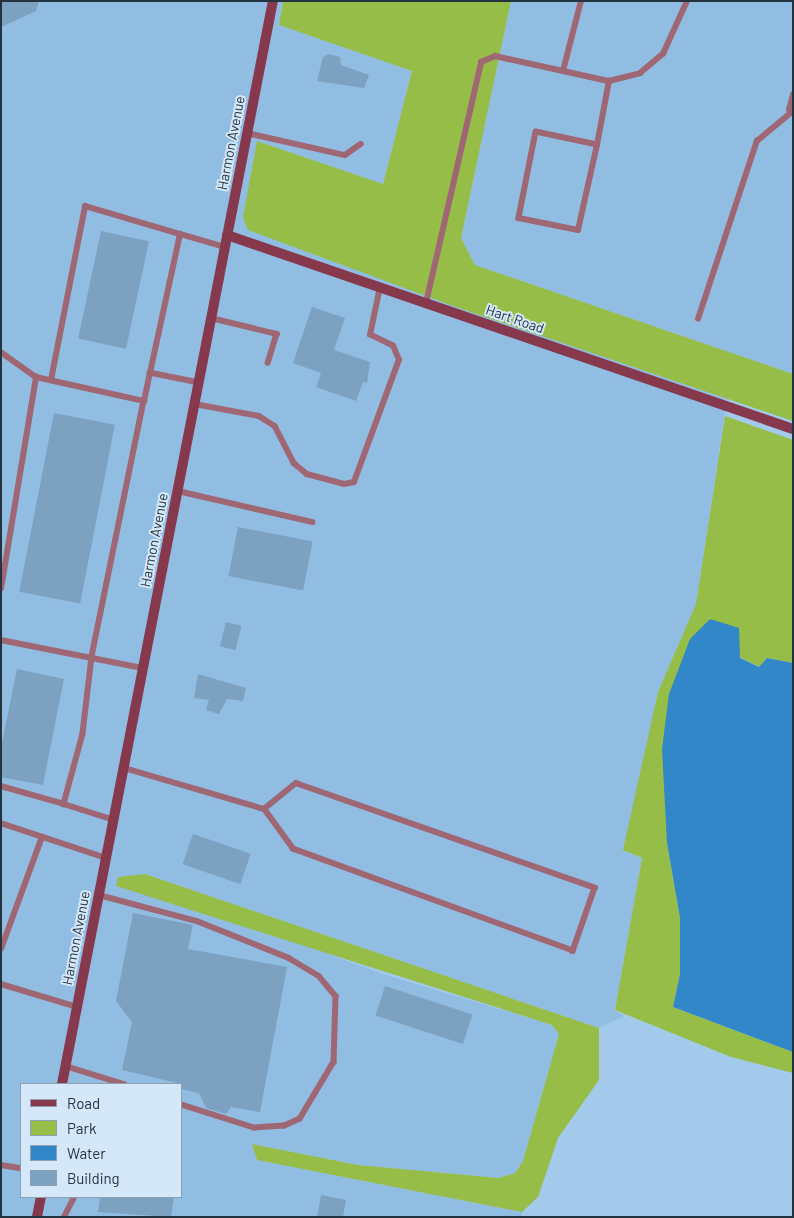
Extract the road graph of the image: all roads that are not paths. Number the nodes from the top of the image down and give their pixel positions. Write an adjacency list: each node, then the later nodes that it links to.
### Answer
1 (273, 1): 8 (main road, Harmon Avenue)
2 (581, 1): 4 (lane)
3 (687, 1): 5 (lane)
4 (563, 71): 5 (lane); 15 (lane)
5 (609, 81): 10 (lane)
6 (793, 95): 7 (lane)
7 (791, 110): 17 (lane)
8 (247, 133): 9 (lane); 12 (main road, Harmon Avenue)
9 (361, 144)
10 (597, 145): 10 (lane)
11 (180, 234): 13 (lane); 20 (lane); 22 (lane)
12 (227, 235): 13 (main road, Harmon Avenue); 14 (main road, Hart Road)
13 (225, 247): 16 (main road, Harmon Avenue)
14 (380, 287): 15 (main road, Hart Road); 25 (lane)
15 (426, 303): 26 (main road, Hart Road)
16 (211, 318): 19 (lane); 23 (main road, Harmon Avenue)
17 (698, 319)
18 (1, 352): 21 (lane)
19 (268, 363)
20 (150, 373): 23 (lane); 24 (lane)
21 (36, 377): 22 (lane); 29 (lane)
22 (51, 380): 24 (lane)
23 (199, 383): 25 (main road, Harmon Avenue)
24 (144, 401): 31 (lane)
25 (195, 404): 27 (main road, Harmon Avenue)
26 (793, 430)
27 (178, 491): 28 (lane); 32 (main road, Harmon Avenue)
28 (312, 522)
29 (1, 589)
30 (1, 640): 31 (lane)
31 (92, 657): 32 (lane); 35 (lane)
32 (144, 668): 33 (main road, Harmon Avenue)
33 (124, 768): 36 (lane); 37 (main road, Harmon Avenue)
34 (1, 786): 35 (lane)
35 (64, 804): 37 (lane)
36 (264, 809): 36 (lane)
37 (114, 820): 40 (main road, Harmon Avenue)
38 (1, 823): 39 (lane)
39 (42, 836): 40 (lane); 42 (lane)
40 (106, 858): 41 (main road, Harmon Avenue)
41 (99, 895): 44 (main road, Harmon Avenue); 48 (lane)
42 (1, 949)
43 (1, 984): 44 (lane)
44 (77, 1007): 45 (main road, Harmon Avenue)
45 (66, 1066): 46 (main road, Harmon Avenue); 47 (lane)
46 (62, 1083)
47 (121, 1083)
48 (182, 1105)
49 (1, 1165): 50 (lane)
50 (20, 1168)
51 (40, 1198): 53 (main road)
52 (74, 1198): 54 (lane)
53 (38, 1216)
54 (64, 1217)

